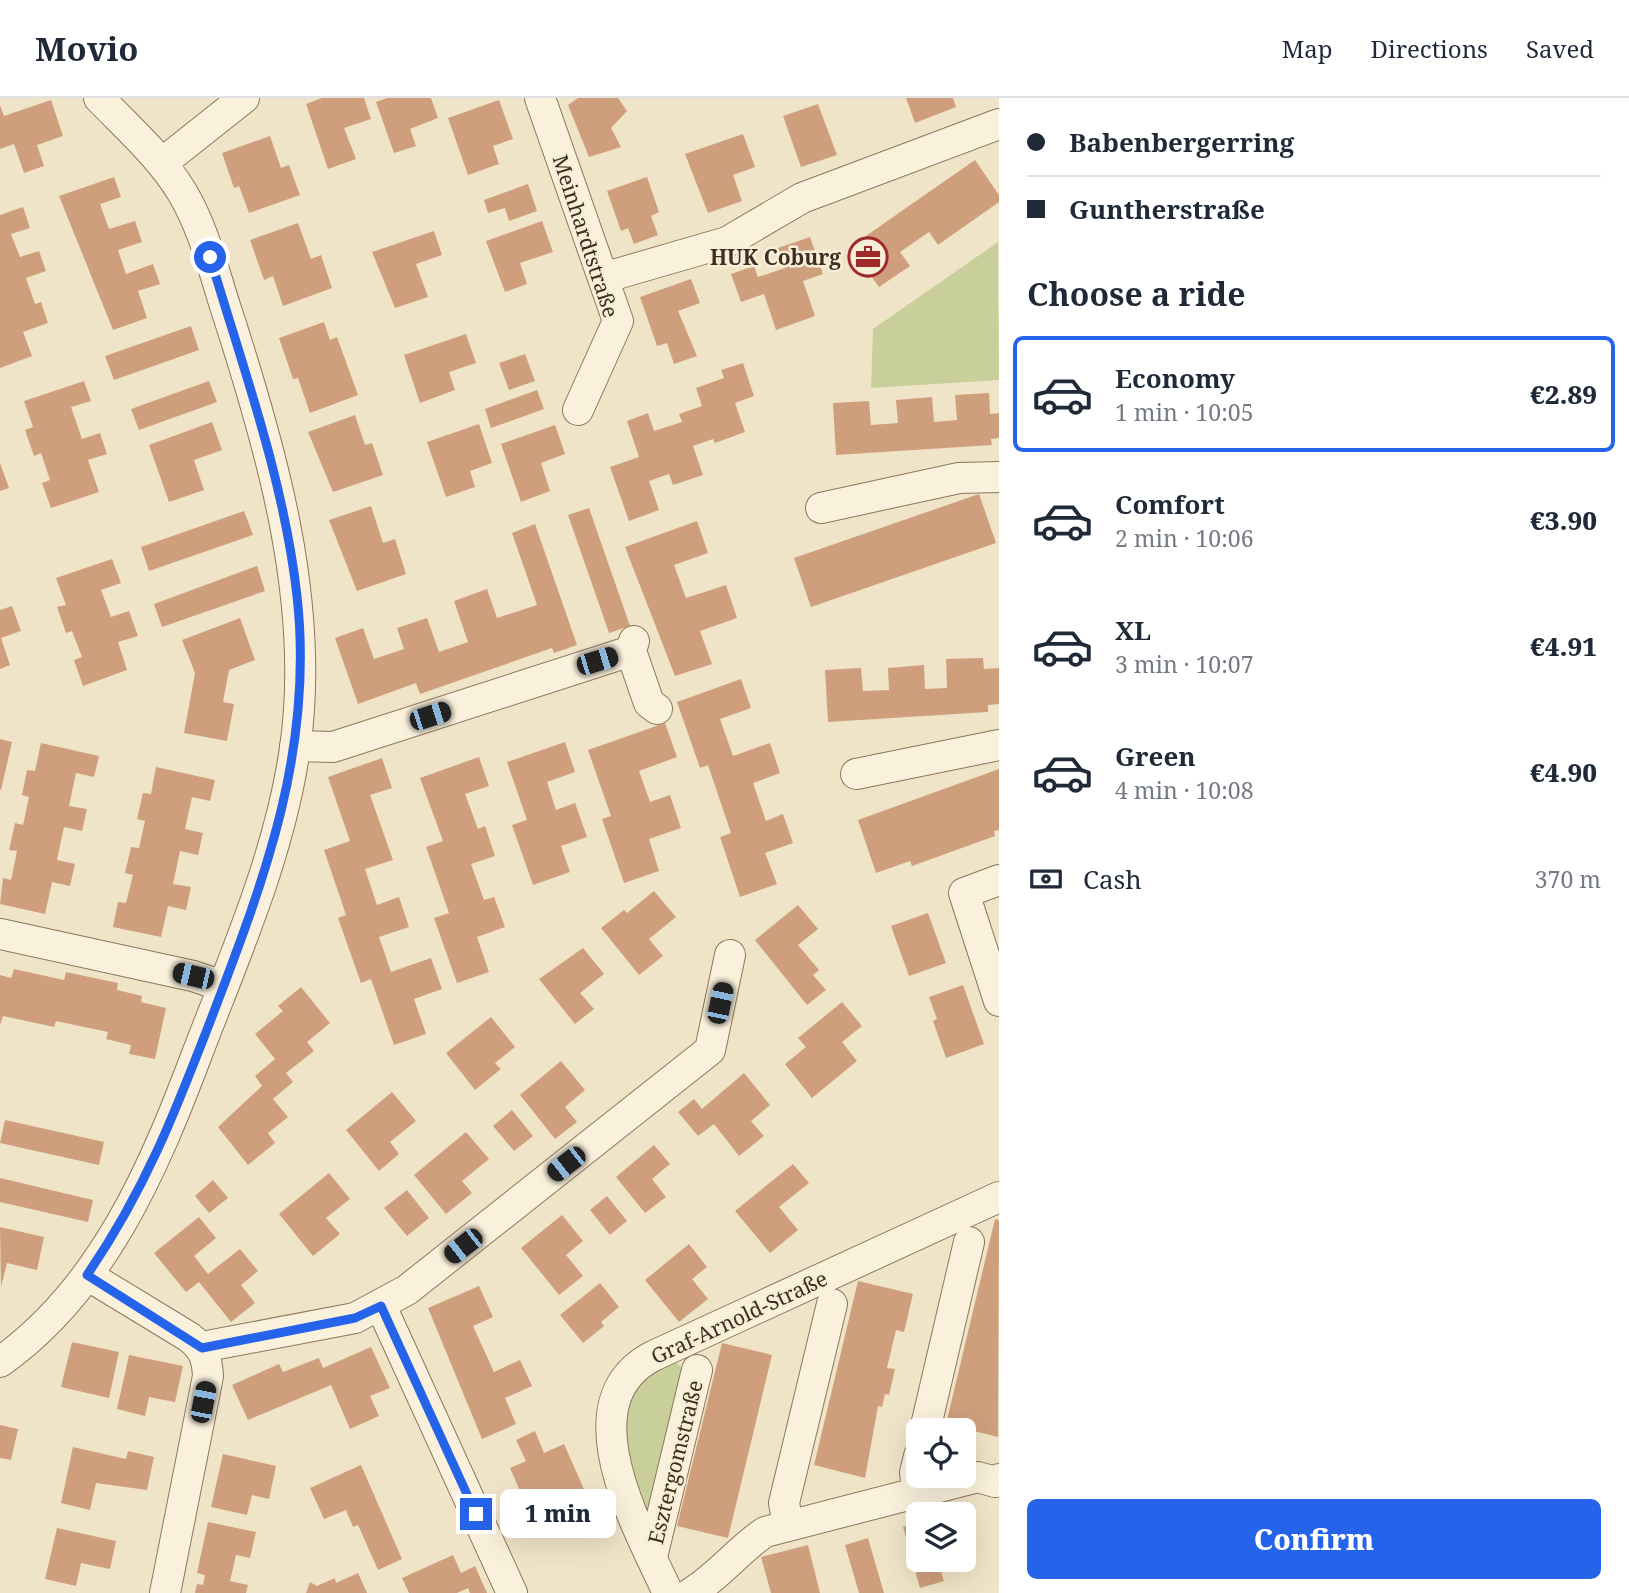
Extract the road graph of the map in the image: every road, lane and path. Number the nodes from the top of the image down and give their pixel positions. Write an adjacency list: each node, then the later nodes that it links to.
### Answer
1 (99, 98): 5 (street)
2 (244, 98): 5 (street)
3 (540, 98): 6 (street, Meinhardtstraße)
4 (999, 124): 6 (street)
5 (162, 163): 11 (street)
6 (603, 278): 7 (street, Meinhardtstraße)
7 (579, 410)
8 (999, 477): 9 (street)
9 (821, 509)
10 (657, 709): 11 (street)
11 (295, 746): 18 (street)
12 (999, 746): 13 (street)
13 (856, 774)
14 (999, 880): 16 (street)
15 (0, 934): 18 (street)
16 (992, 952): 19 (street)
17 (730, 955): 24 (street)
18 (223, 986): 22 (street)
19 (999, 1001)
20 (999, 1197): 33 (street, Graf-Arnold-Straße)
21 (969, 1242): 28 (street)
22 (87, 1275): 25 (street); 26 (street)
23 (832, 1304): 32 (street)
24 (381, 1306): 25 (street); 35 (street)
25 (202, 1348): 34 (street)
26 (0, 1362)
27 (697, 1370): 33 (street, Esztergomstraße)
28 (928, 1418)
29 (998, 1483): 31 (street)
30 (918, 1488): 31 (street)
31 (918, 1491): 32 (street)
32 (788, 1525): 37 (street)
33 (652, 1557): 36 (street, Esztergomstraße)
34 (165, 1593)
35 (512, 1593)
36 (668, 1593)
37 (691, 1593)

